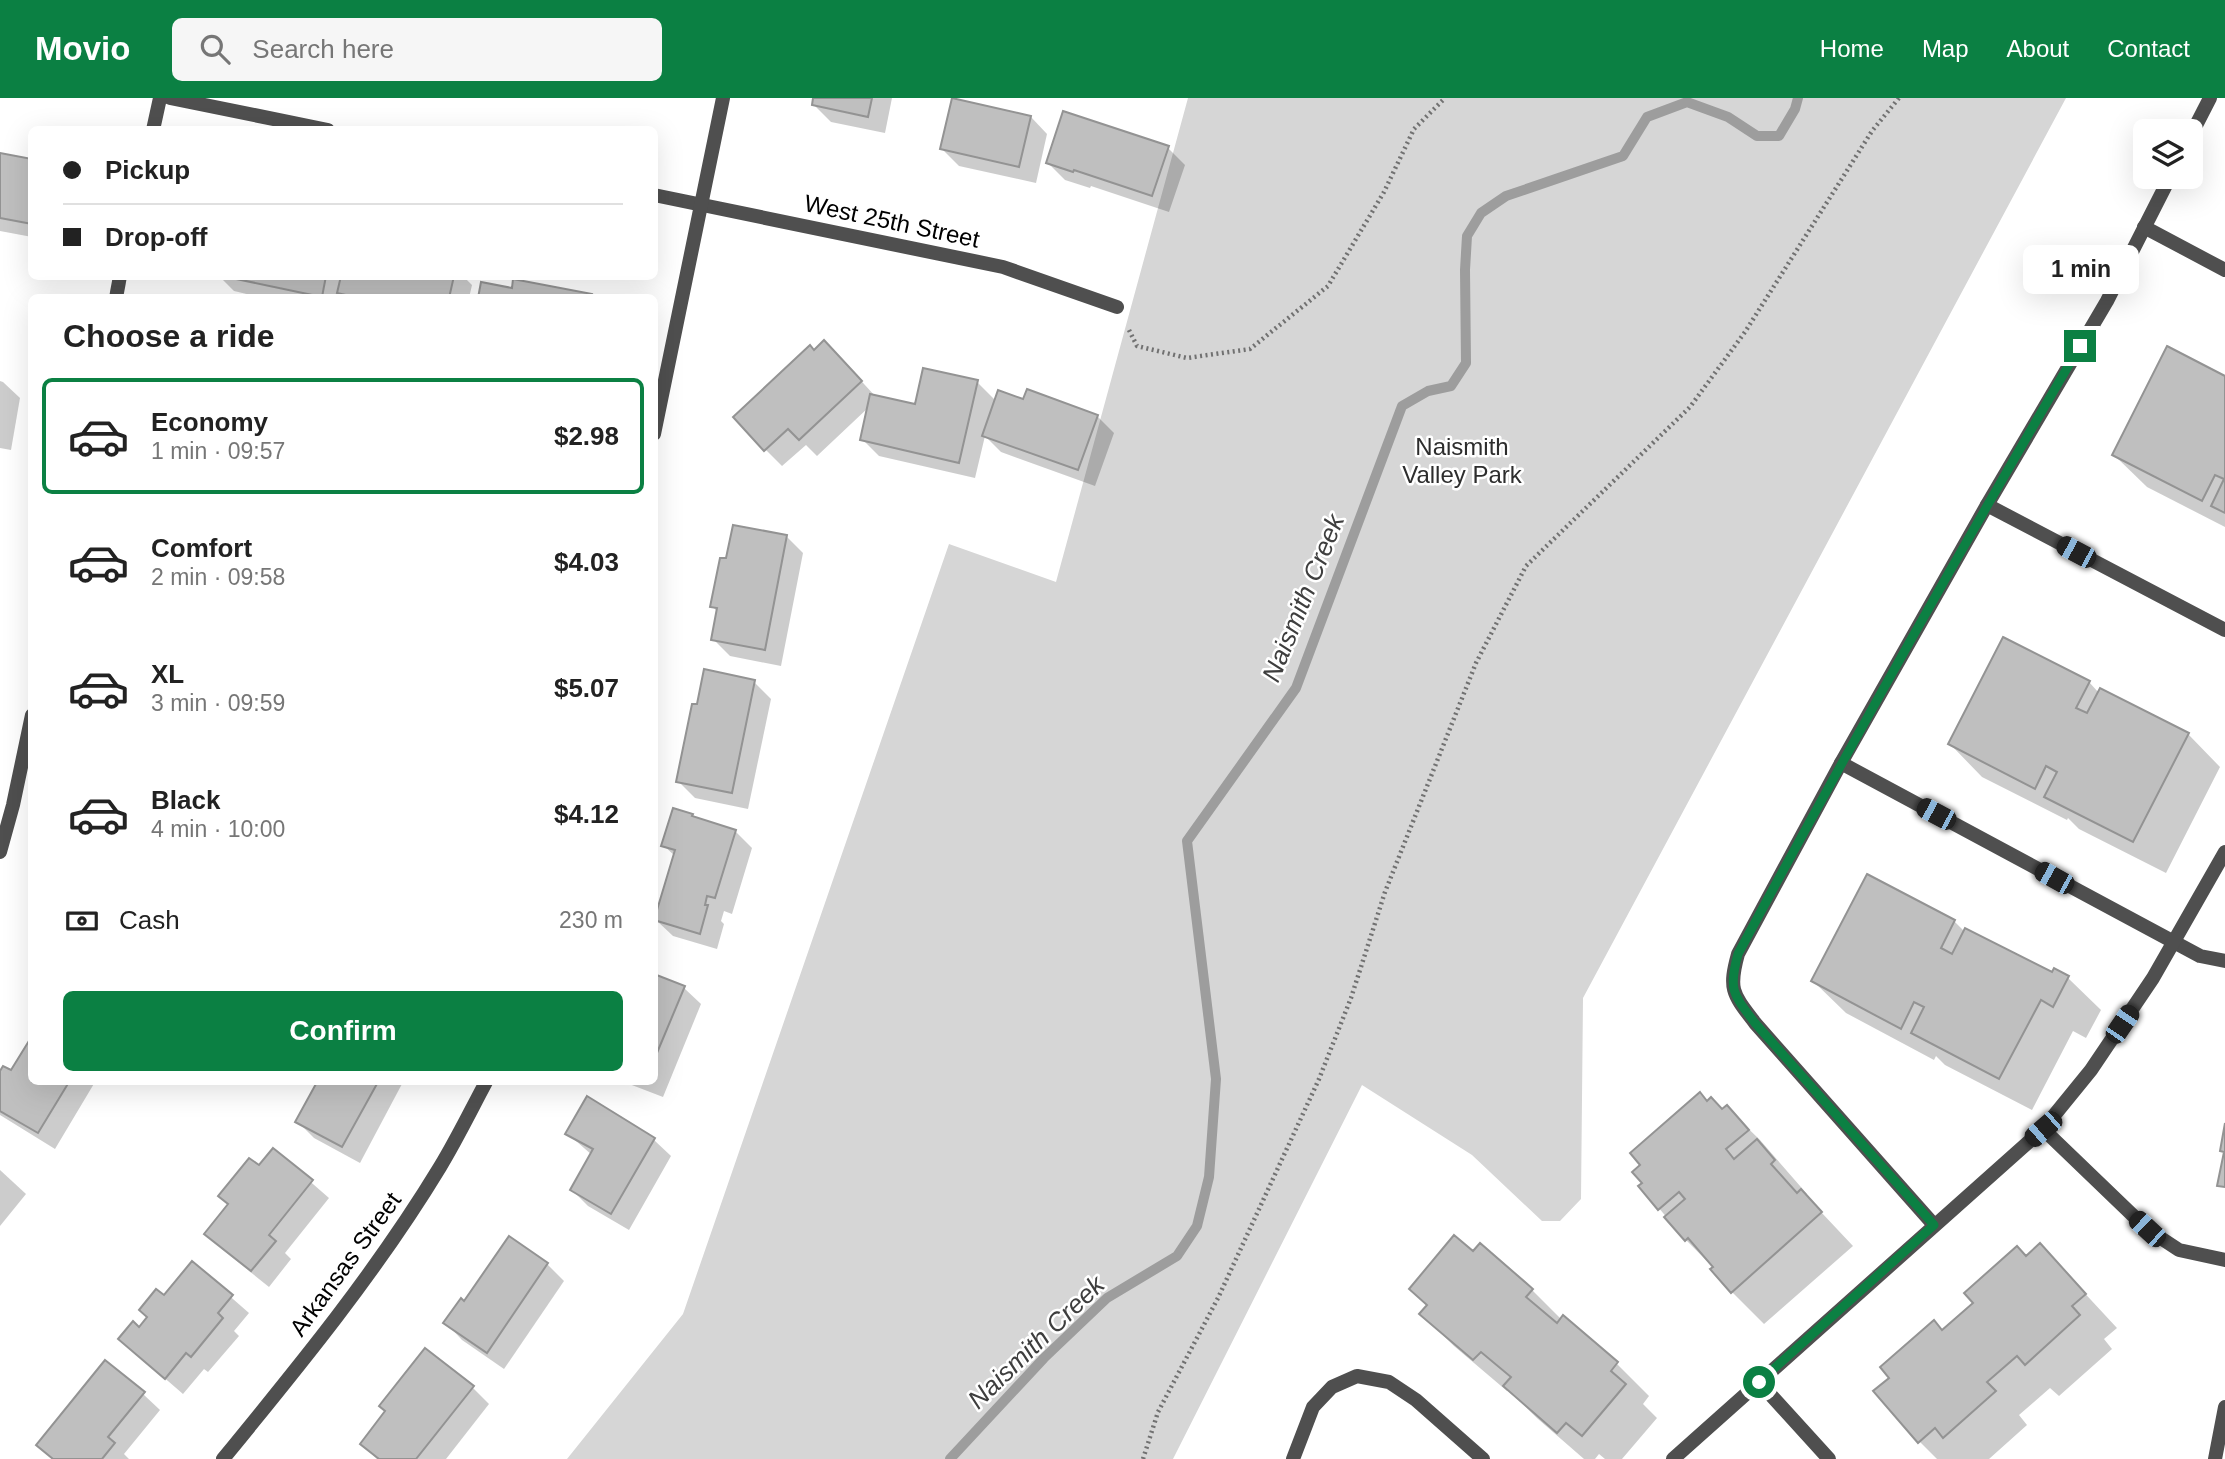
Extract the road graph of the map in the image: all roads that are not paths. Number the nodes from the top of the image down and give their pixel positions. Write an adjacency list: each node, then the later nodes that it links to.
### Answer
1 (160, 98): 6 (street)
2 (170, 98): 7 (street)
3 (723, 98): 10 (street)
4 (2210, 98): 5 (street)
5 (2199, 119)
6 (154, 126)
7 (308, 126)
8 (2164, 189): 11 (street)
9 (658, 196): 10 (street, West 25th Street)
10 (701, 205): 13 (street, West 25th Street); 14 (street)
11 (2144, 228): 12 (street); 15 (street)
12 (2225, 270)
13 (1117, 307)
14 (658, 415)
15 (1987, 505): 16 (street); 18 (street)
16 (2225, 630)
17 (28, 734): 19 (street)
18 (1840, 763): 21 (street); 25 (street)
19 (0, 852)
20 (2225, 852): 21 (street)
21 (2173, 942): 22 (street); 24 (street)
22 (2225, 961)
23 (484, 1085): 29 (street, Arkansas Street)
24 (2043, 1129): 25 (street); 26 (street)
25 (1934, 1225): 27 (street)
26 (2225, 1260)
27 (1759, 1382): 32 (street); 33 (street)
28 (2225, 1407): 34 (street)
29 (223, 1459)
30 (1293, 1459): 31 (street)
31 (1483, 1459)
32 (1673, 1459)
33 (1829, 1459)
34 (2215, 1459)

